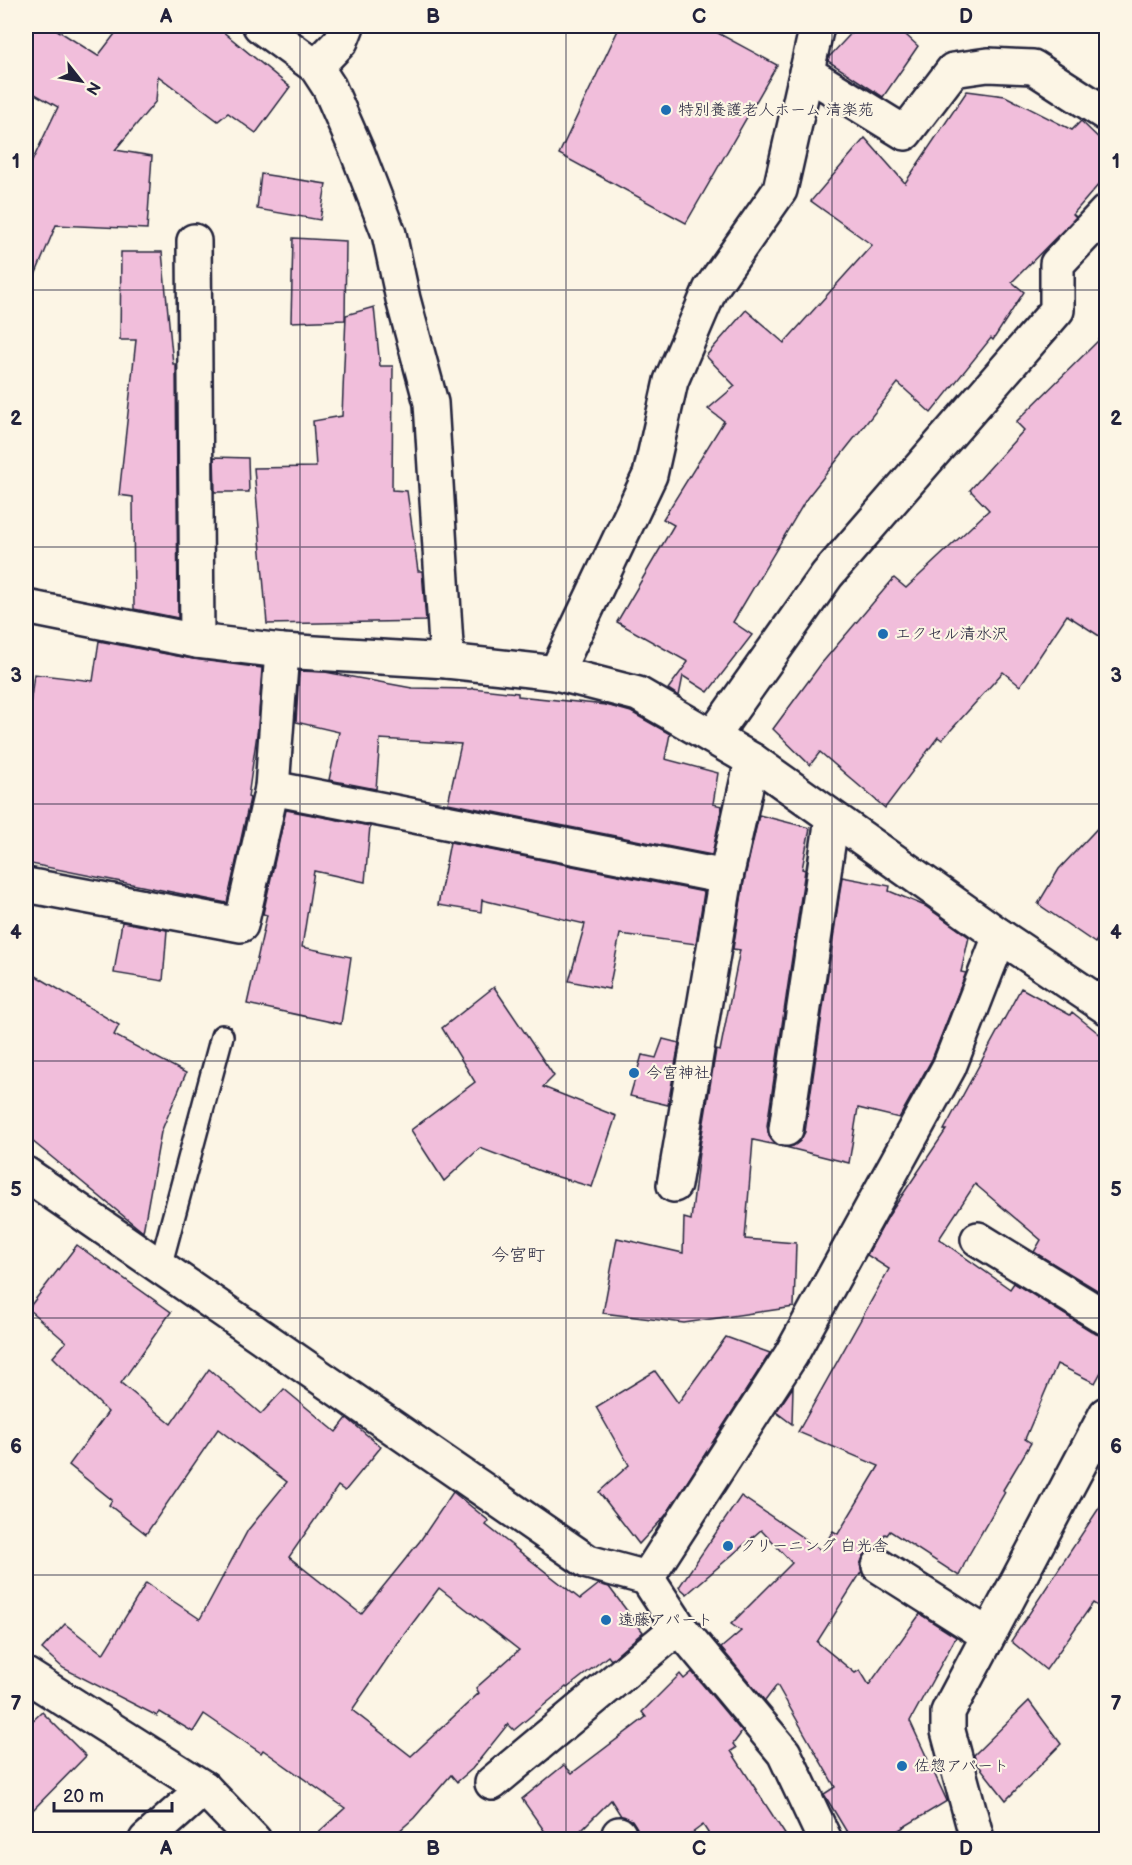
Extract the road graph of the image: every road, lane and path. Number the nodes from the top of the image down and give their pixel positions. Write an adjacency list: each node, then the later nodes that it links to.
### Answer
1 (260, 26): 4 (street)
2 (347, 26): 4 (street)
3 (817, 26): 5 (street)
4 (316, 66): 12 (street)
5 (806, 72): 6 (street); 13 (street)
6 (1107, 114)
7 (1107, 212): 14 (street)
8 (194, 241): 10 (street)
9 (26, 607): 10 (street)
10 (197, 641): 11 (street)
11 (282, 651): 12 (street); 16 (street)
12 (447, 661): 13 (street)
13 (556, 673): 14 (street)
14 (713, 736): 15 (street)
15 (752, 760): 17 (street); 18 (street)
16 (272, 788): 18 (street); 19 (street)
17 (832, 818): 20 (street); 23 (street)
18 (726, 877): 25 (street)
19 (26, 885)
20 (1000, 936): 21 (street); 31 (street)
21 (1107, 1007)
22 (222, 1036): 27 (lane)
23 (786, 1129)
24 (26, 1174): 27 (street)
25 (675, 1185)
26 (978, 1239): 28 (street)
27 (160, 1267): 31 (street)
28 (1107, 1318)
29 (1107, 1414): 33 (street)
30 (879, 1566): 33 (street)
31 (647, 1578): 32 (street)
32 (679, 1627): 35 (street); 39 (street)
33 (988, 1635): 40 (street)
34 (26, 1675): 36 (street)
35 (492, 1783)
36 (204, 1788): 37 (street); 38 (street)
37 (146, 1839)
38 (254, 1839)
39 (825, 1839)
40 (972, 1839)

